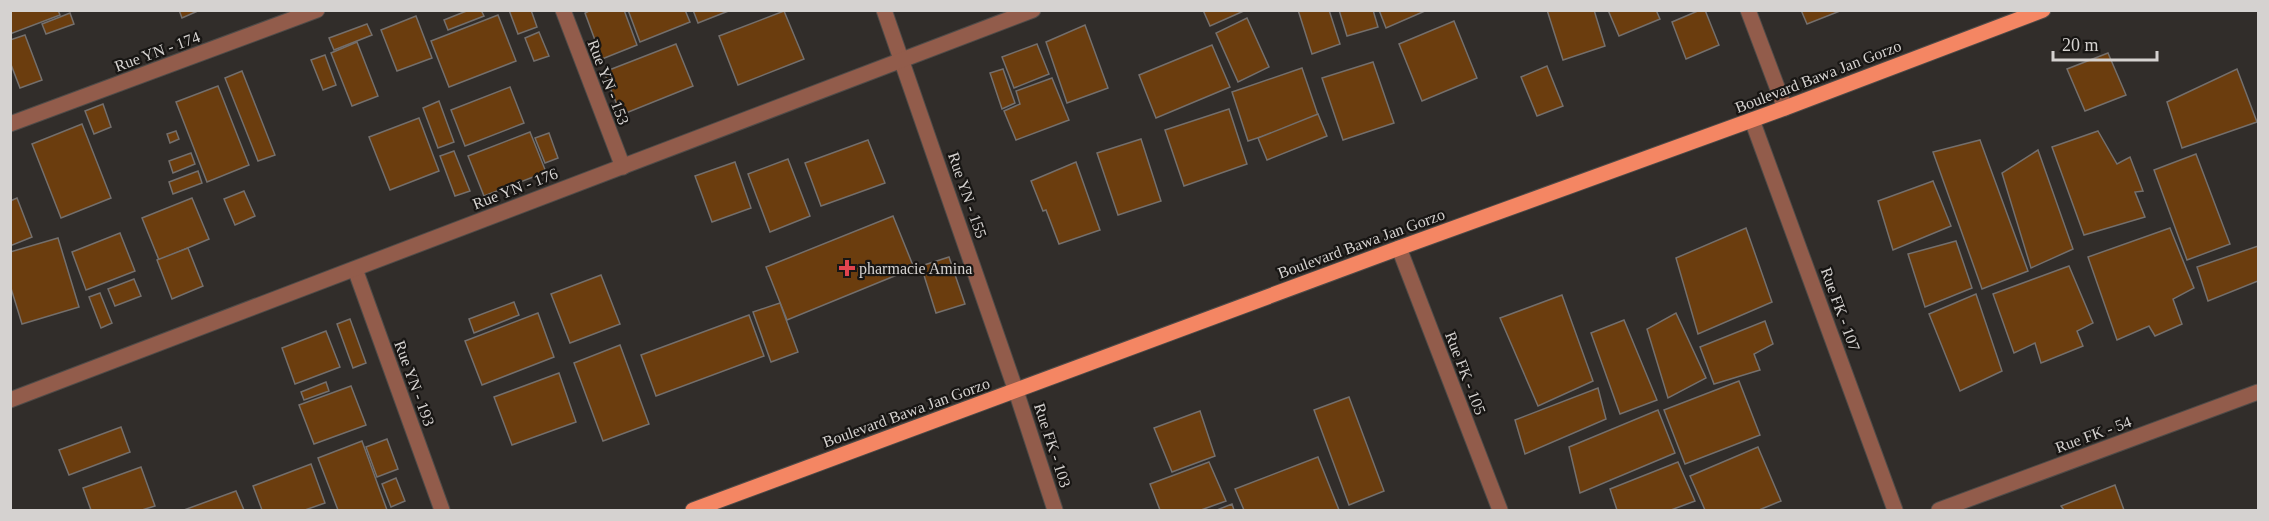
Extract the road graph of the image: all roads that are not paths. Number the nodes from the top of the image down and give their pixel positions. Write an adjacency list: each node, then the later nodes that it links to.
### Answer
1 (317, 10): 10 (street, Rue YN - 174)
2 (563, 10): 11 (street, Rue YN - 153)
3 (884, 10): 7 (street, Rue YN - 155)
4 (1033, 10): 7 (street, Rue YN - 176)
5 (1748, 10): 8 (street)
6 (2043, 10): 8 (main road, Boulevard Bawa Jan Gorzo)
7 (903, 60): 11 (street, Rue YN - 176); 14 (street, Rue YN - 155)
8 (1785, 108): 9 (main road, Boulevard Bawa Jan Gorzo)
9 (1752, 120): 12 (main road, Boulevard Bawa Jan Gorzo); 21 (street, Rue FK - 107)
10 (10, 124)
11 (623, 167): 13 (street, Rue YN - 176)
12 (1400, 248): 14 (main road, Boulevard Bawa Jan Gorzo); 20 (street, Rue FK - 105)
13 (355, 268): 16 (street, Rue YN - 176); 17 (street, Rue YN - 193)
14 (1016, 391): 18 (main road, Boulevard Bawa Jan Gorzo); 19 (street, Rue FK - 103)
15 (2259, 392): 22 (street, Rue FK - 54)
16 (10, 400)
17 (442, 510)
18 (693, 510)
19 (1055, 510)
20 (1500, 510)
21 (1896, 510)
22 (1939, 510)

